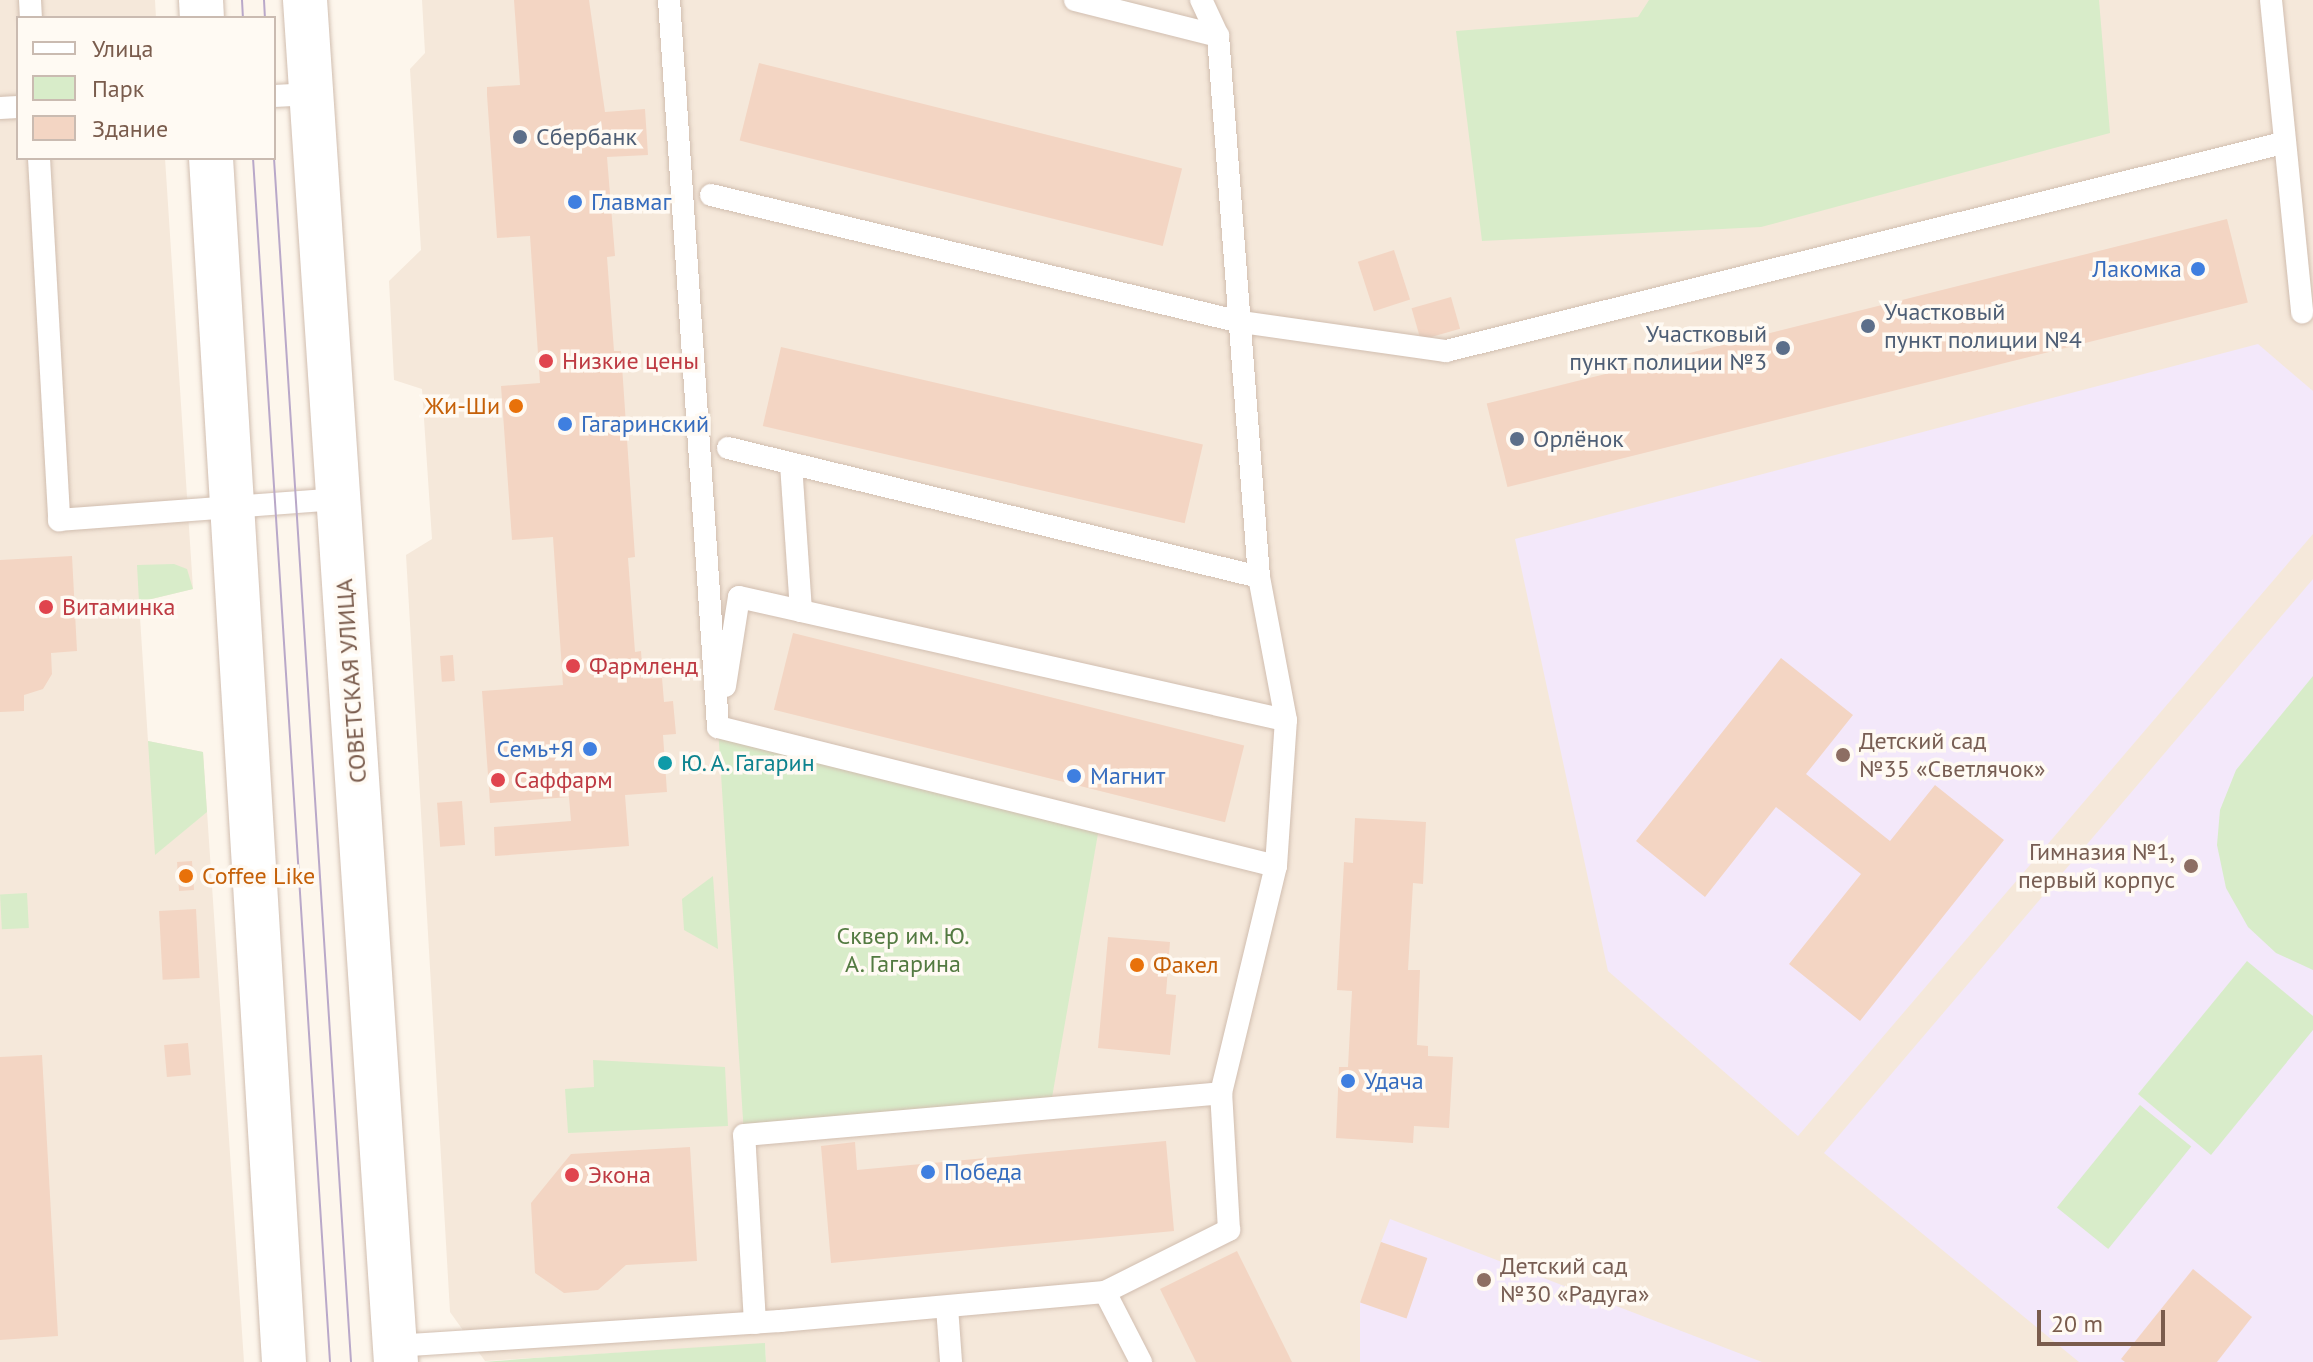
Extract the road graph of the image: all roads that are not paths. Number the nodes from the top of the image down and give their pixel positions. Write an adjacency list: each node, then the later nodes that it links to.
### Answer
1 (305, 0): 7 (main road, СОВЕТСКАЯ УЛИЦА)
2 (669, 0): 21 (lane)
3 (1075, 0): 6 (lane)
4 (1201, 0): 6 (lane)
5 (2271, 0): 8 (lane)
6 (1218, 36): 13 (lane)
7 (293, 95): 16 (main road, СОВЕТСКАЯ УЛИЦА)
8 (2283, 143): 12 (lane); 13 (lane)
9 (39, 160): 17 (lane)
10 (211, 160): 17 (main road)
11 (711, 195): 13 (lane)
12 (2302, 312)
13 (1241, 322): 18 (lane)
14 (728, 448): 15 (lane)
15 (791, 464): 18 (lane); 19 (lane)
16 (339, 499): 17 (lane); 27 (main road, СОВЕТСКАЯ УЛИЦА)
17 (232, 507): 28 (main road)
18 (1259, 577): 20 (lane)
19 (801, 611): 20 (lane); 21 (lane)
20 (1286, 720): 22 (lane)
21 (718, 727): 22 (lane)
22 (1276, 866): 23 (lane)
23 (1221, 1093): 24 (lane); 26 (lane)
24 (1105, 1292): 25 (lane); 30 (lane)
25 (947, 1307): 26 (lane); 29 (lane)
26 (755, 1323): 27 (lane)
27 (395, 1354)
28 (284, 1362)
29 (951, 1362)
30 (1141, 1362)

